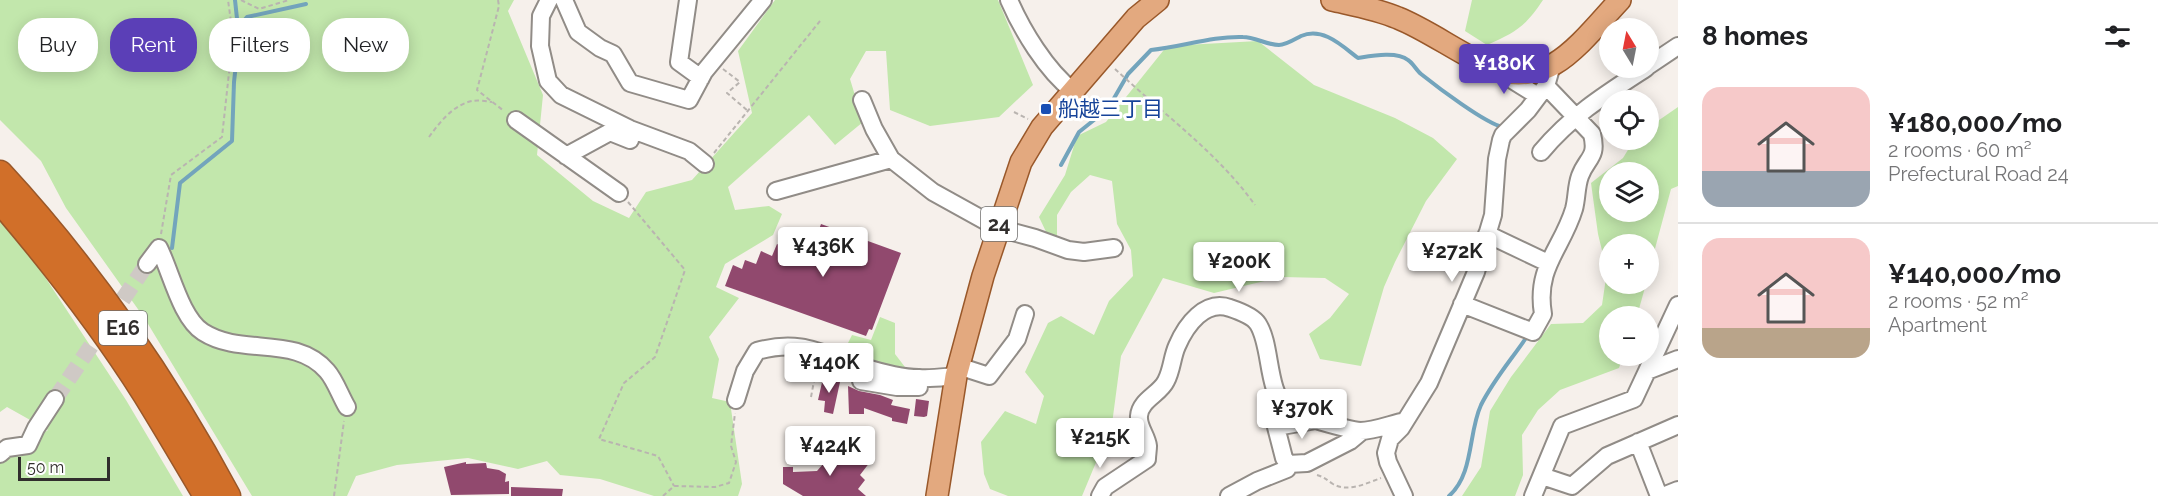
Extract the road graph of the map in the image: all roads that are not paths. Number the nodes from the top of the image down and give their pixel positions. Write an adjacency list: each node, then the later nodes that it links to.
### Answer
1 (549, 0): 20 (street)
2 (564, 0): 13 (street)
3 (688, 0): 13 (street)
4 (763, 0): 13 (street)
5 (1009, 0): 15 (street)
6 (1158, 0): 15 (main road, 24)
7 (1332, 0): 11 (main road)
8 (1620, 0): 12 (main road)
9 (1678, 46): 10 (street)
10 (1659, 59)
11 (1488, 65): 12 (main road); 16 (street)
12 (1552, 65): 16 (street)
13 (701, 78)
14 (1631, 78): 18 (street)
15 (1073, 91): 29 (main road, 24)
16 (1542, 91): 18 (street); 30 (street)
17 (862, 100): 23 (street)
18 (1576, 117): 21 (street); 32 (street)
19 (516, 120): 22 (street)
20 (664, 142): 22 (street); 24 (street)
21 (1541, 152)
22 (566, 156): 27 (street)
23 (891, 159): 26 (street); 29 (street)
24 (705, 164)
25 (0, 173): 55 (highway, E16)
26 (776, 191)
27 (619, 192)
28 (0, 201): 54 (highway, E16)
29 (998, 228): 31 (street); 38 (main road, 24)
30 (1487, 234): 32 (street); 34 (street)
31 (1114, 248)
32 (1548, 263): 34 (street)
33 (147, 264): 44 (street)
34 (1462, 304): 46 (street)
35 (1678, 305): 39 (street)
36 (1025, 314): 38 (street)
37 (1678, 359): 39 (street)
38 (957, 371): 40 (street); 56 (main road, 24)
39 (1647, 371): 52 (street)
40 (918, 378): 41 (street); 43 (street)
41 (861, 381)
42 (55, 399): 50 (street)
43 (736, 400)
44 (347, 407)
45 (1318, 420): 48 (street); 51 (street); 57 (street)
46 (1405, 421): 48 (street); 59 (street)
47 (1678, 426): 49 (street)
48 (1362, 431): 51 (street)
49 (1638, 442): 52 (street); 61 (street)
50 (0, 454)
51 (1288, 464): 58 (street)
52 (1542, 476): 60 (street)
53 (1678, 490): 61 (street)
54 (206, 496)
55 (228, 496)
56 (937, 496)
57 (1100, 496)
58 (1229, 496)
59 (1404, 496)
60 (1533, 496)
61 (1661, 496)

